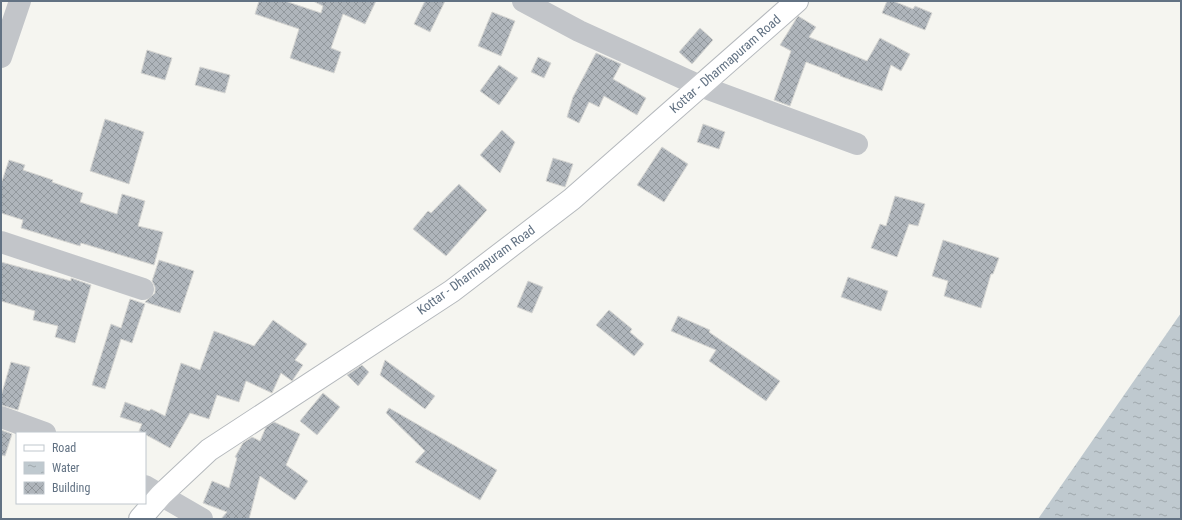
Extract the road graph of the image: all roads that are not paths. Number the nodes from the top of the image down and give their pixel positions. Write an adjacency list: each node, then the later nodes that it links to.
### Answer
1 (20, 1): 4 (street)
2 (523, 1): 5 (street)
3 (797, 1): 5 (main road, Kottar - Dharmapuram Road)
4 (1, 57)
5 (700, 86): 6 (street); 11 (main road, Kottar - Dharmapuram Road)
6 (857, 144)
7 (1, 242): 8 (street)
8 (143, 289)
9 (1, 417): 10 (street)
10 (41, 432)
11 (153, 490): 12 (main road, Kottar - Dharmapuram Road); 13 (street)
12 (140, 519)
13 (202, 519)

